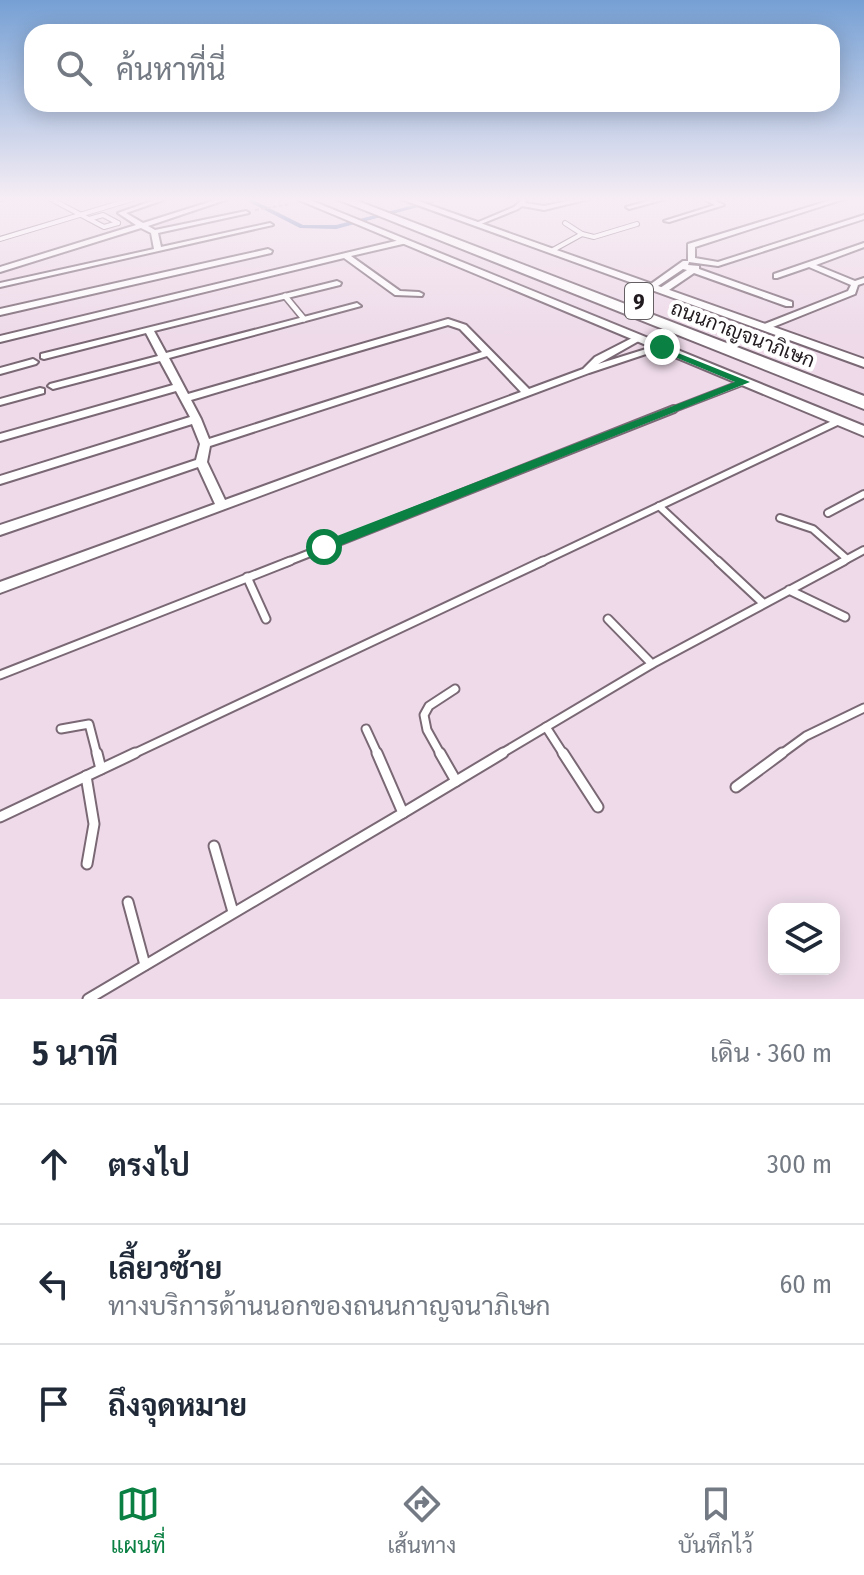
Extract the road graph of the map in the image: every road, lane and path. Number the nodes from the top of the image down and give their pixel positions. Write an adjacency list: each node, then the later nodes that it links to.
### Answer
1 (82, 245): 22 (street)
2 (157, 245): 13 (street)
3 (182, 245): 13 (street)
4 (378, 245): 14 (street)
5 (413, 245): 37 (main road)
6 (490, 245): 55 (highway, ถนนกาญจนาภิเษก / 9)
7 (493, 245): 49 (highway, ถนนกาญจนาภิเษก / 9)
8 (538, 245): 15 (main road)
9 (563, 245): 15 (lane)
10 (695, 245): 21 (street)
11 (778, 245): 21 (street)
12 (864, 245): 20 (street)
13 (158, 250): 27 (street)
14 (358, 250): 17 (street); 19 (street)
15 (553, 250): 28 (main road)
16 (268, 251): 18 (street)
17 (347, 257): 19 (street); 29 (street)
18 (234, 259): 24 (street); 33 (street)
19 (326, 259): 24 (street)
20 (808, 264): 23 (street); 25 (street)
21 (692, 265): 28 (street); 28 (street); 31 (street)
22 (0, 270)
23 (777, 276)
24 (250, 279): 38 (street)
25 (860, 282): 35 (street)
26 (337, 283): 30 (street)
27 (0, 285)
28 (658, 288): 35 (main road)
29 (419, 294)
30 (285, 296): 34 (lane); 36 (street)
31 (789, 304)
32 (357, 306): 34 (street)
33 (0, 312)
34 (304, 319): 42 (street)
35 (765, 327): 44 (main road)
36 (149, 330): 41 (street); 42 (street)
37 (639, 338): 39 (main road); 46 (street)
38 (0, 339)
39 (662, 347): 46 (street); 47 (main road)
40 (488, 353): 52 (street); 53 (street); 60 (street)
41 (44, 356)
42 (164, 357): 48 (street); 50 (street)
43 (33, 362): 45 (street)
44 (864, 363)
45 (0, 371)
46 (586, 371): 52 (street)
47 (744, 382): 57 (main road); 71 (lane)
48 (53, 386)
49 (864, 386)
50 (179, 387): 53 (street); 59 (street)
51 (40, 391): 54 (street)
52 (528, 393): 65 (street)
53 (186, 398): 56 (street)
54 (0, 402)
55 (864, 403)
56 (196, 419): 60 (street); 62 (street)
57 (839, 421): 58 (main road); 64 (lane)
58 (864, 431)
59 (0, 438)
60 (205, 444): 61 (street)
61 (201, 462): 65 (street); 68 (street)
62 (0, 480)
63 (864, 494): 66 (lane)
64 (659, 506): 74 (lane); 85 (lane)
65 (223, 507): 72 (street)
66 (828, 513)
67 (780, 518): 70 (lane)
68 (0, 530)
69 (864, 550): 70 (lane)
70 (847, 559): 73 (lane)
71 (247, 577): 76 (lane); 79 (lane)
72 (0, 588)
73 (789, 590): 74 (lane); 75 (lane)
74 (763, 603): 78 (lane)
75 (845, 617)
76 (266, 619)
77 (608, 619): 78 (lane)
78 (652, 664): 82 (lane)
79 (0, 675)
80 (455, 689): 87 (lane)
81 (864, 708): 88 (lane)
82 (546, 727): 87 (lane); 89 (lane)
83 (61, 729): 85 (lane)
84 (366, 729): 90 (lane)
85 (101, 769): 86 (lane)
86 (86, 776): 91 (lane); 93 (lane)
87 (456, 781): 90 (lane)
88 (736, 787)
89 (598, 807)
90 (403, 813): 95 (lane)
91 (0, 817)
92 (214, 846): 95 (lane)
93 (87, 864)
94 (128, 902): 96 (lane)
95 (233, 912): 96 (lane)
96 (145, 965): 97 (lane)
97 (88, 999)

